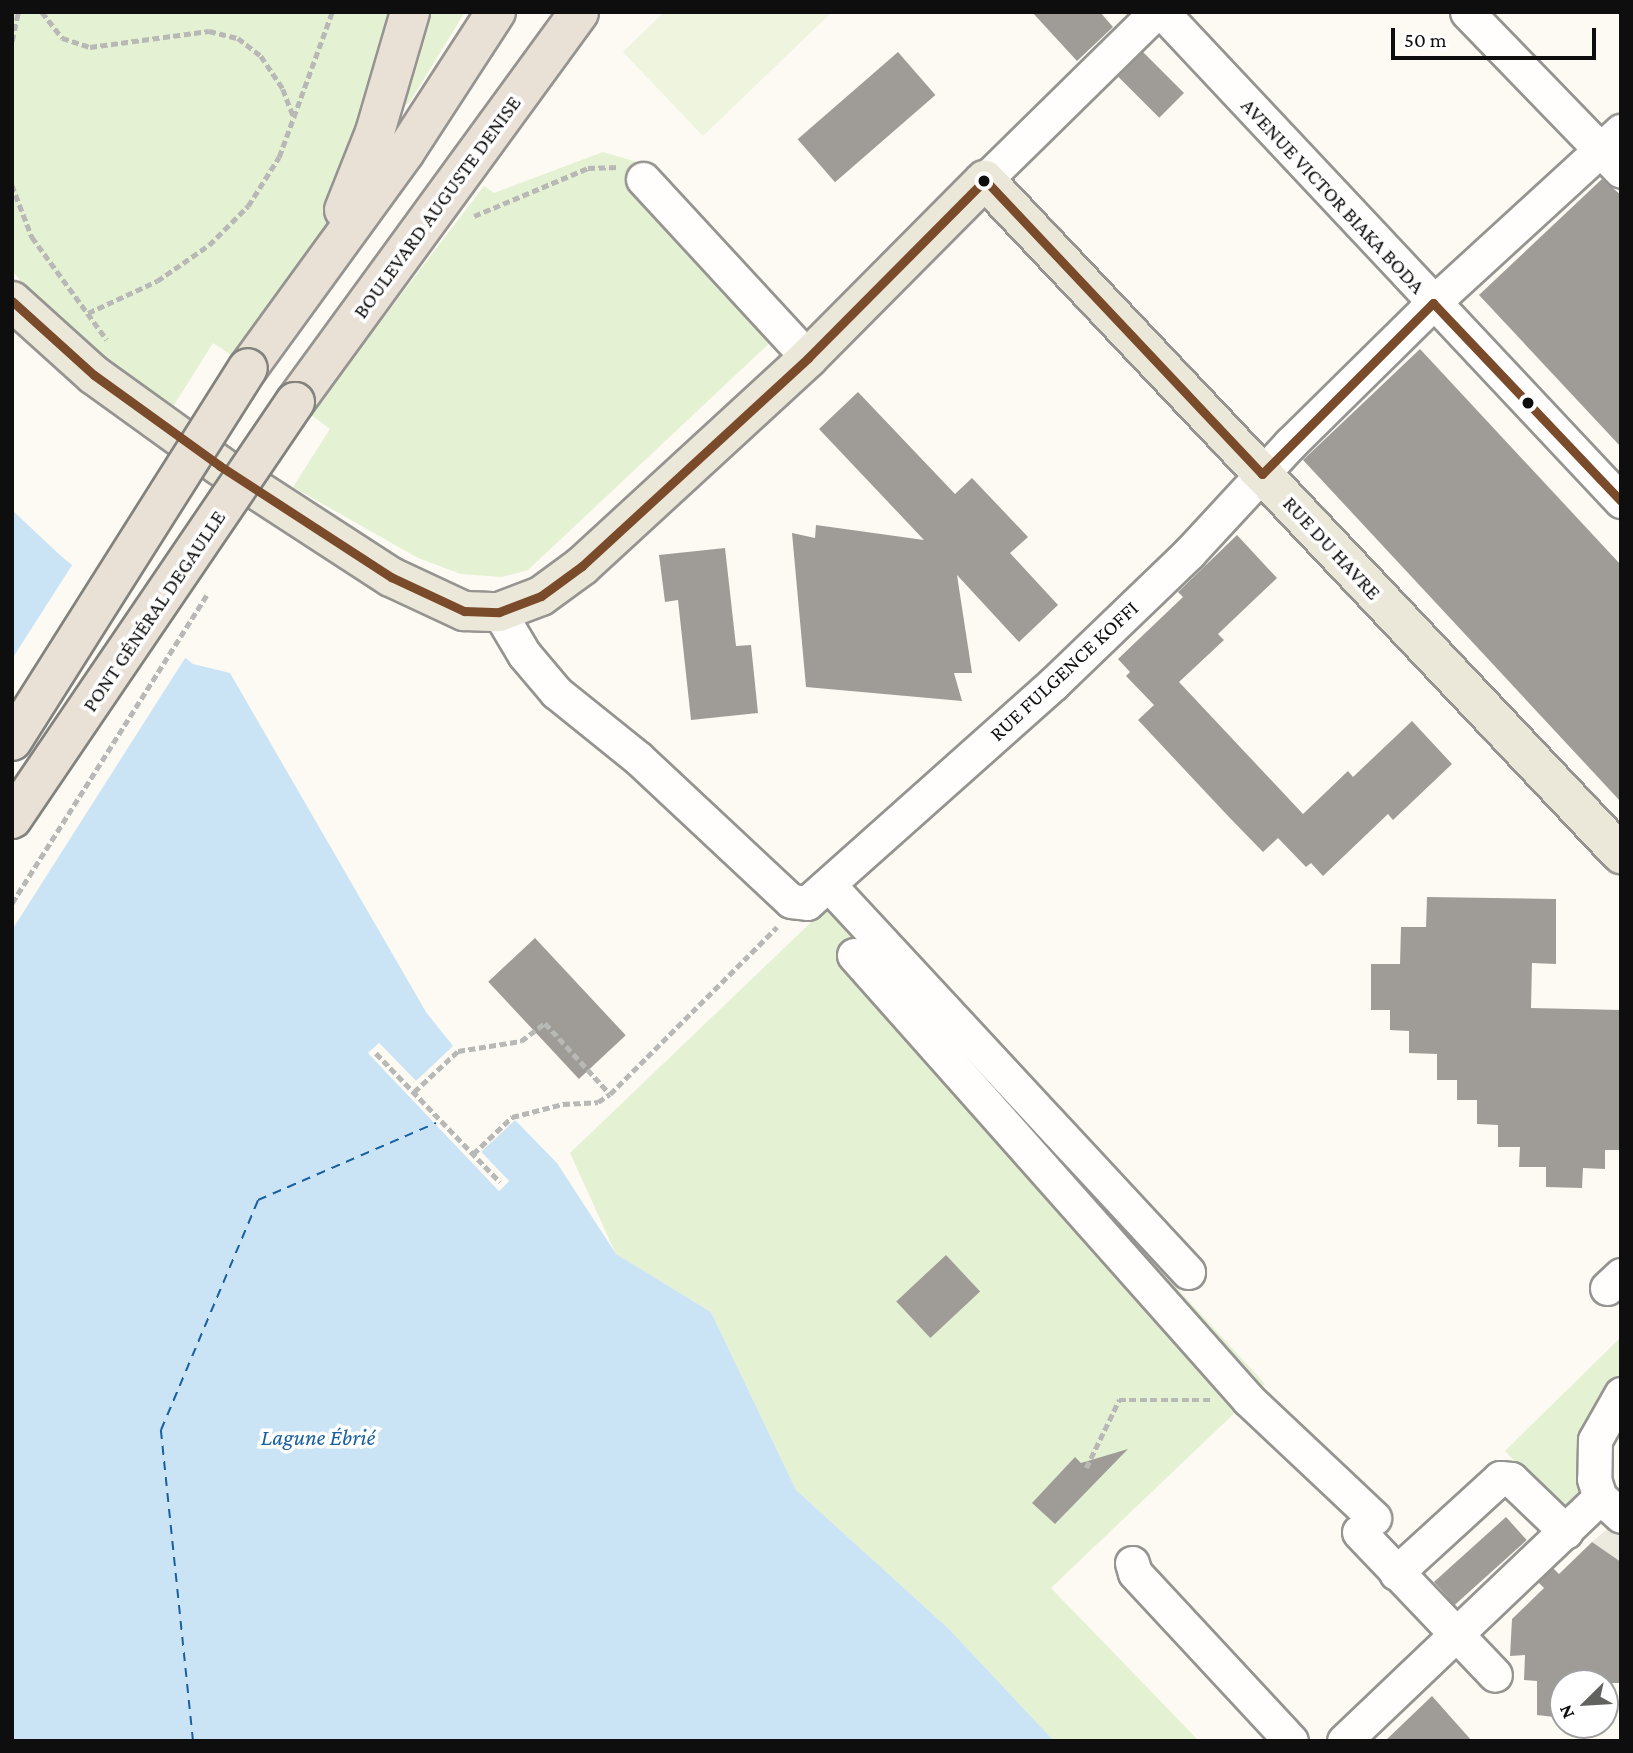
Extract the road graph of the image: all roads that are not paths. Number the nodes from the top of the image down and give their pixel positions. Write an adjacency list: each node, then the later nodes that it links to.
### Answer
1 (410, 12): 10 (highway)
2 (496, 12): 10 (highway)
3 (579, 12): 14 (highway, BOULEVARD AUGUSTE DENISE)
4 (1156, 12): 9 (street)
5 (1162, 12): 12 (street, AVENUE VICTOR BIAKA BODA)
6 (1467, 12): 7 (street)
7 (1614, 150): 12 (street, RUE FULGENCE KOFFI)
8 (643, 179): 13 (street)
9 (985, 180): 13 (main road); 15 (main road, RUE DU HAVRE)
10 (323, 264): 18 (highway, bridge)
11 (12, 301): 17 (main road)
12 (1433, 303): 15 (street, RUE FULGENCE KOFFI); 16 (street, AVENUE VICTOR BIAKA BODA)
13 (808, 358): 17 (main road)
14 (295, 402): 19 (highway, PONT GÉNÉRAL DEGAULLE, bridge)
15 (1262, 474): 20 (main road, RUE DU HAVRE); 21 (street, RUE FULGENCE KOFFI)
16 (1621, 501)
17 (499, 612): 21 (street, RUE FULGENCE KOFFI)
18 (12, 741)
19 (12, 819)
20 (1621, 855)
21 (829, 885): 23 (street)
22 (854, 956): 28 (street)
23 (1188, 1272)
24 (1621, 1394): 25 (street)
25 (1610, 1506): 26 (street)
26 (1566, 1532): 28 (street); 29 (street)
27 (1132, 1563): 31 (street)
28 (1396, 1573): 29 (street)
29 (1455, 1636): 30 (street); 32 (street)
30 (1494, 1675)
31 (1292, 1741)
32 (1344, 1741)

